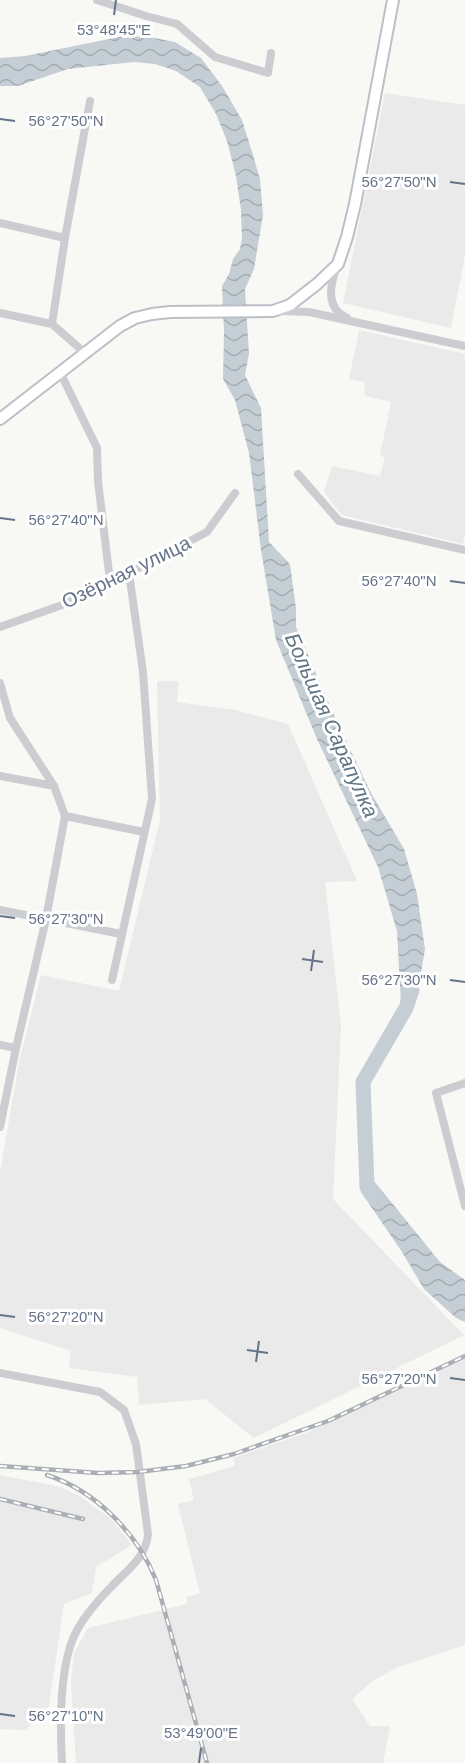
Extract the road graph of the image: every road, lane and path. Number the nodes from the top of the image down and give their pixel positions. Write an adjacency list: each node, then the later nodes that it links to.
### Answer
1 (97, 0): 3 (street)
2 (393, 0): 8 (main road)
3 (107, 1): 4 (street)
4 (272, 53)
5 (90, 101): 7 (street)
6 (0, 223): 7 (street)
7 (65, 238): 12 (street)
8 (338, 264): 9 (main road); 11 (street)
9 (268, 311): 11 (street); 14 (main road)
10 (0, 313): 12 (street)
11 (354, 322): 13 (street)
12 (52, 324): 14 (street)
13 (465, 346)
14 (85, 352): 15 (main road)
15 (60, 372): 16 (main road); 21 (street)
16 (0, 419)
17 (298, 474): 19 (street)
18 (235, 493): 20 (street, Озёрная улица)
19 (465, 550)
20 (129, 573): 21 (street, Озёрная улица); 27 (street)
21 (110, 582): 22 (street, Озёрная улица)
22 (0, 627)
23 (0, 682): 25 (street)
24 (0, 776): 25 (street)
25 (54, 786): 26 (street)
26 (65, 816): 27 (street); 29 (street)
27 (144, 832): 30 (street)
28 (0, 910): 29 (street)
29 (46, 919): 30 (street); 33 (street)
30 (122, 934): 31 (street)
31 (112, 980)
32 (0, 1045): 33 (street)
33 (16, 1048): 35 (street)
34 (465, 1083): 36 (street)
35 (0, 1127)
36 (465, 1206)
37 (0, 1373): 38 (street)
38 (62, 1763)

